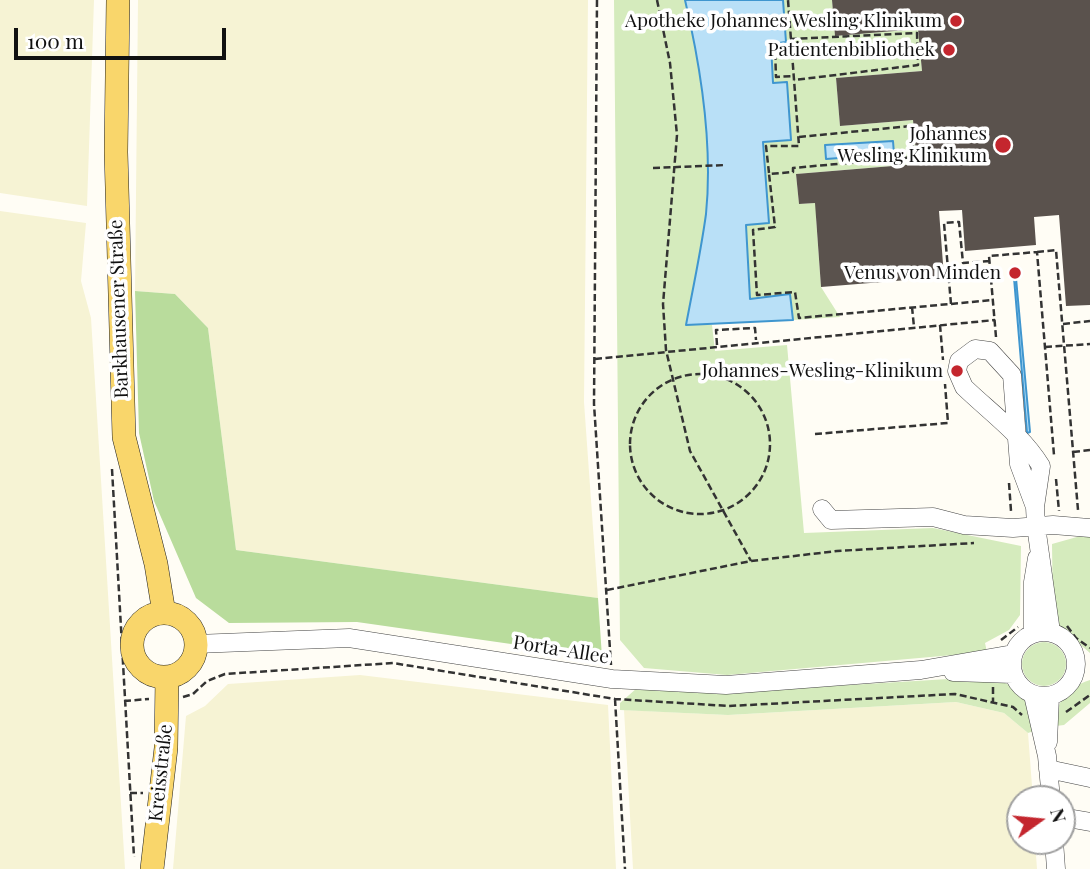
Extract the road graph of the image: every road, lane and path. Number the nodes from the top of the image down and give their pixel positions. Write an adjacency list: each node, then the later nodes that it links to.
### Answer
1 (118, 0): 48 (main road, Barkhausener Straße)
2 (597, 0): 31 (path)
3 (657, 0): 10 (path)
4 (788, 0): 5 (path)
5 (790, 39): 6 (path); 7 (path)
6 (791, 47): 7 (path); 7 (path)
7 (794, 78): 8 (path)
8 (799, 136): 12 (path); 12 (path)
9 (726, 165): 10 (path)
10 (676, 166): 11 (path); 30 (path)
11 (653, 168)
12 (769, 174): 19 (path)
13 (1000, 248): 15 (path)
14 (1037, 252): 22 (path)
15 (1001, 255)
16 (990, 261): 18 (path)
17 (993, 300): 18 (path)
18 (951, 304): 19 (path)
19 (912, 307): 24 (path)
20 (995, 320): 23 (path)
21 (1090, 321): 22 (path)
22 (1063, 324): 28 (path)
23 (940, 325): 24 (path); 32 (path)
24 (914, 327): 25 (path)
25 (756, 341): 27 (path); 27 (path)
26 (1090, 344): 28 (path)
27 (717, 345): 30 (path)
28 (1065, 346): 29 (path); 38 (path)
29 (1045, 348)
30 (666, 349): 31 (path); 34 (path)
31 (595, 359): 47 (path)
32 (943, 361)
33 (944, 374): 35 (path)
34 (673, 379): 41 (path); 41 (path); 41 (path)
35 (815, 435)
36 (1017, 437): 36 (street); 39 (street); 39 (street)
37 (1090, 450): 38 (path)
38 (1073, 452): 42 (path)
39 (1035, 507): 43 (street)
40 (822, 509): 43 (street)
41 (723, 512): 46 (path)
42 (1059, 513)
43 (1036, 526): 44 (street); 49 (street)
44 (1090, 528)
45 (978, 542): 46 (path)
46 (751, 561): 47 (path)
47 (607, 590): 57 (path)
48 (164, 613): 50 (main road); 56 (main road)
49 (1042, 633): 51 (street); 52 (street)
50 (196, 644): 56 (main road); 57 (street, Porta-Allee)
51 (1013, 654): 53 (street, Porta-Allee); 54 (street)
52 (1082, 656): 55 (street)
53 (921, 670): 54 (street, Porta-Allee); 57 (street, Porta-Allee)
54 (1013, 674): 58 (street)
55 (1082, 674): 58 (street)
56 (167, 677): 64 (main road, Kreisstraße)
57 (612, 679): 65 (path)
58 (1041, 695): 60 (street)
59 (124, 701): 63 (path)
60 (1047, 763): 61 (street); 62 (street)
61 (1090, 778)
62 (1049, 785)
63 (134, 869)
64 (152, 869)
65 (625, 869)

